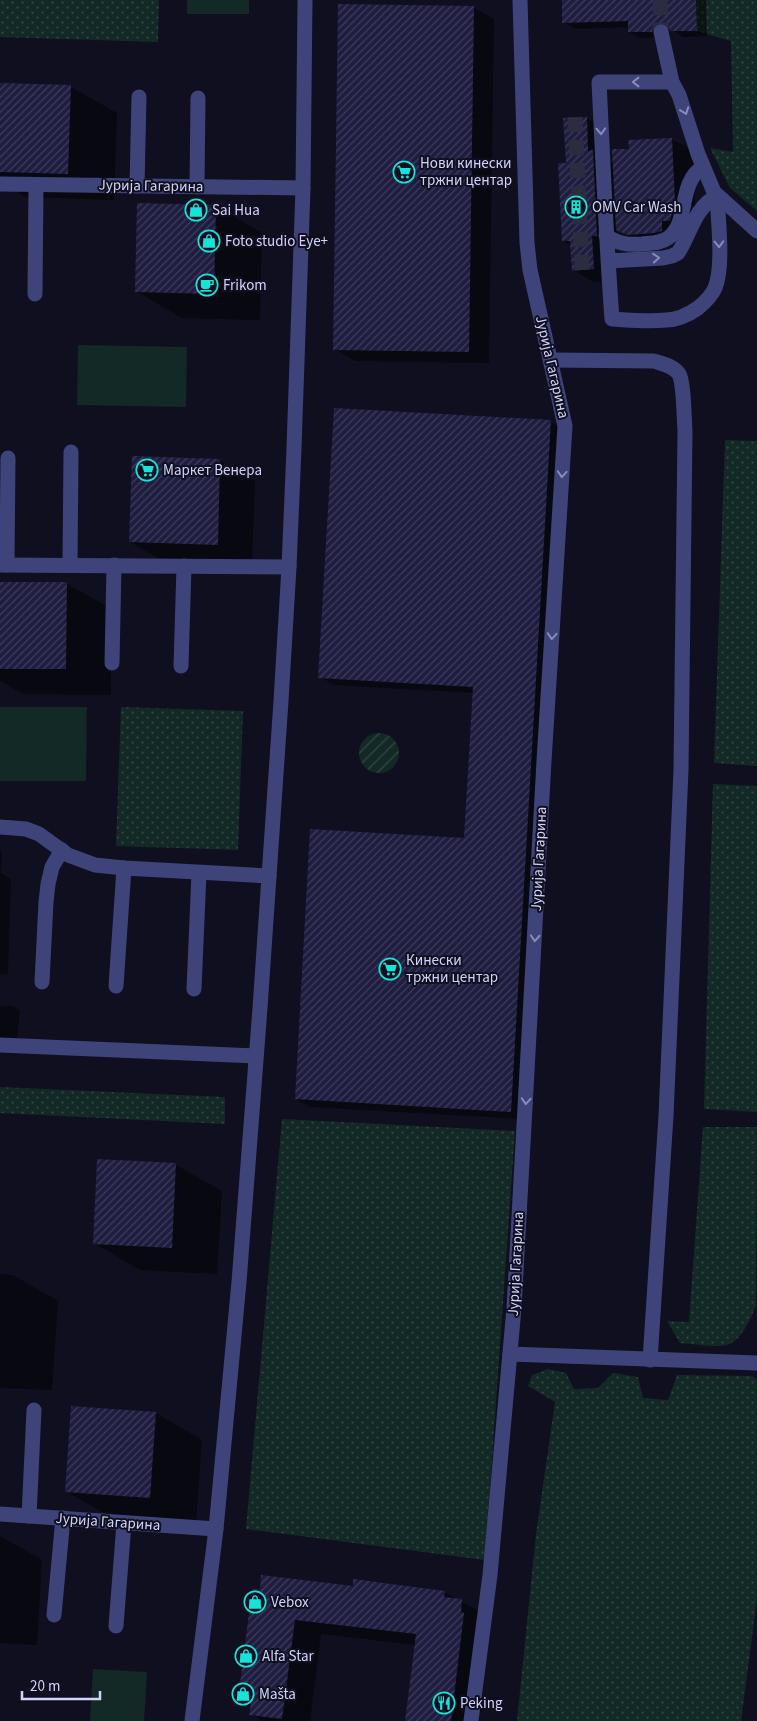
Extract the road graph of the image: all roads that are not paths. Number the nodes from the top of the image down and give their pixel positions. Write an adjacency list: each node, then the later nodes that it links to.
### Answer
1 (305, 0): 12 (street)
2 (520, 0): 18 (street, Јурија Гагарина)
3 (661, 32): 4 (street)
4 (672, 82): 7 (street, one-way to 7); 15 (street, one-way to 15)
5 (139, 97): 10 (street)
6 (198, 98): 11 (street)
7 (704, 168): 13 (street); 15 (street)
8 (0, 184): 9 (street, Јурија Гагарина)
9 (36, 185): 10 (street, Јурија Гагарина); 17 (street)
10 (137, 186): 11 (street, Јурија Гагарина)
11 (197, 187): 12 (street, Јурија Гагарина)
12 (303, 188): 25 (street)
13 (717, 196): 14 (street); 16 (street, one-way to 13); 16 (street, one-way to 16)
14 (757, 231)
15 (606, 235): 16 (street)
16 (608, 261)
17 (35, 294)
18 (550, 360): 38 (street, Јурија Гагарина, one-way to 38); 39 (street)
19 (70, 452): 22 (street)
20 (8, 458): 21 (street)
21 (4, 565): 22 (street)
22 (70, 565): 23 (street)
23 (114, 566): 24 (street); 26 (street)
24 (184, 566): 25 (street); 27 (street)
25 (289, 567): 32 (street)
26 (112, 663)
27 (181, 666)
28 (0, 827): 29 (street)
29 (62, 850): 30 (street); 33 (street)
30 (124, 868): 31 (street); 34 (street)
31 (199, 873): 32 (street); 35 (street)
32 (269, 876): 37 (street)
33 (42, 982)
34 (116, 986)
35 (194, 989)
36 (0, 1045): 37 (street)
37 (256, 1056): 46 (street)
38 (510, 1354): 39 (street); 50 (street, Јурија Гагарина)
39 (650, 1360): 40 (street)
40 (757, 1364)
41 (34, 1410): 43 (street)
42 (0, 1514): 43 (street, Јурија Гагарина)
43 (29, 1516): 44 (street, Јурија Гагарина)
44 (63, 1518): 45 (street, Јурија Гагарина); 47 (street)
45 (124, 1523): 46 (street, Јурија Гагарина); 48 (street)
46 (216, 1529): 49 (street)
47 (54, 1615)
48 (116, 1626)
49 (192, 1721)
50 (471, 1721)

